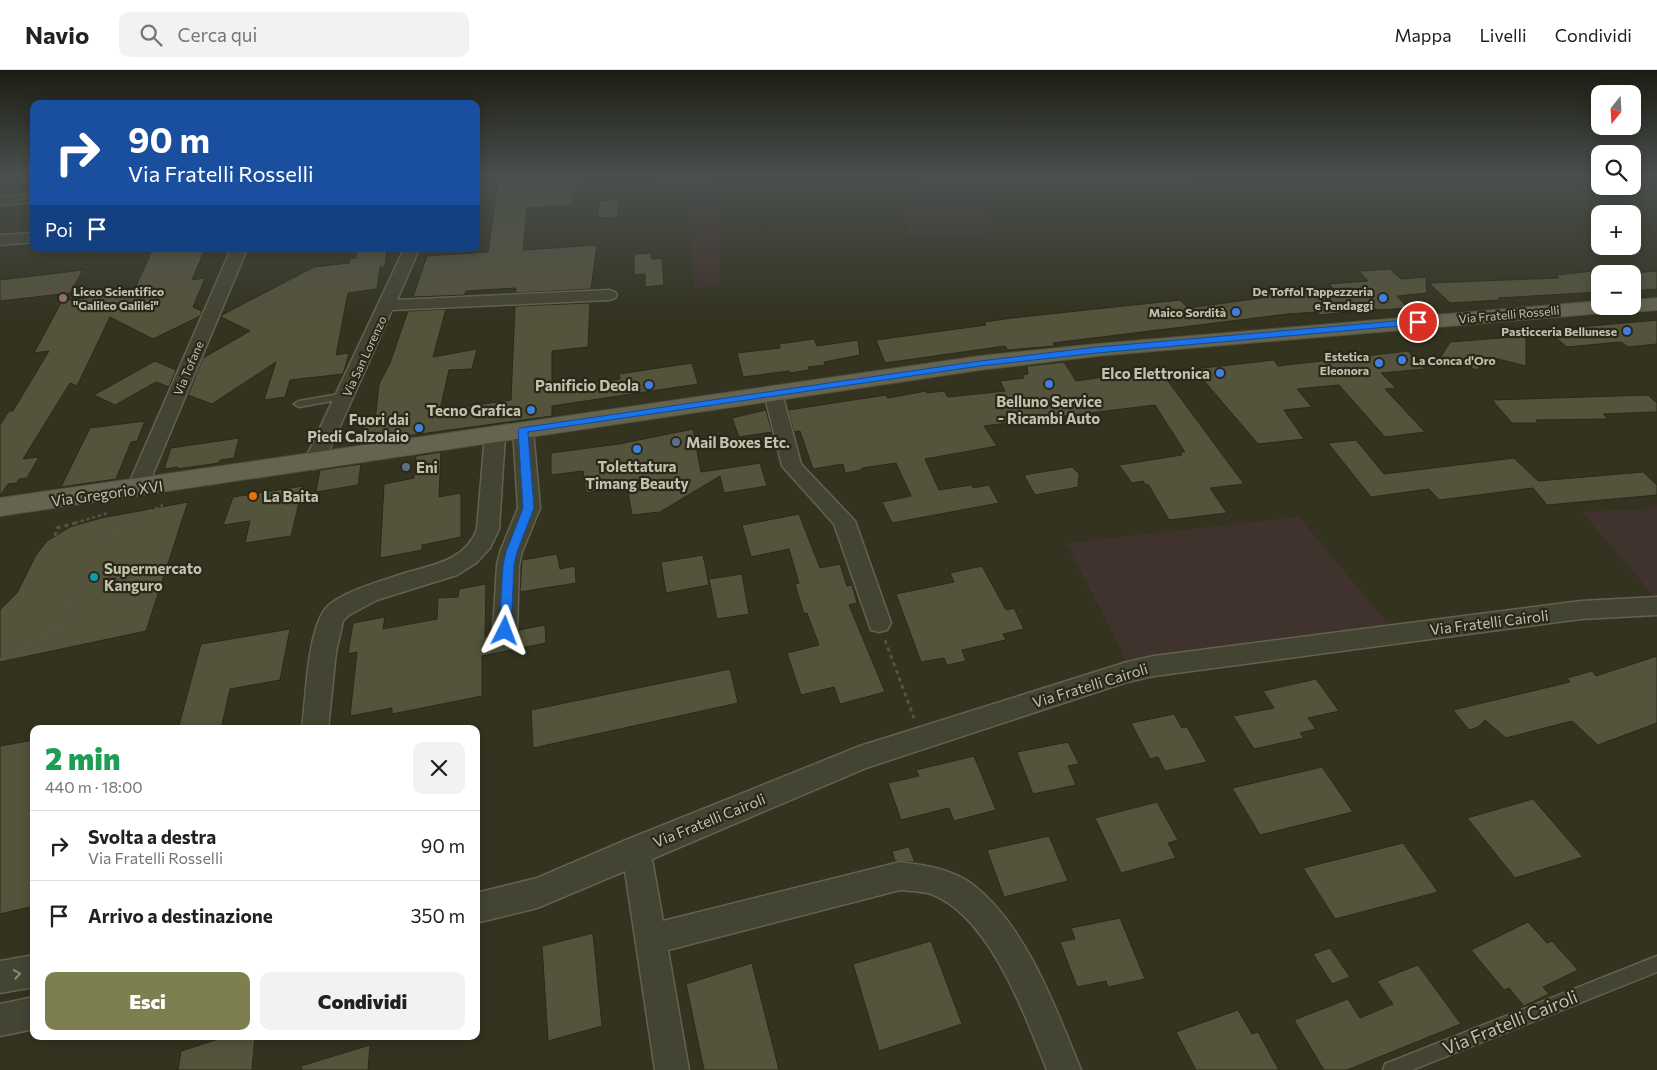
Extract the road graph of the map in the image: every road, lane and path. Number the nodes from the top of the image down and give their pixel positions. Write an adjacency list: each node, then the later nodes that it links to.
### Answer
1 (30, 236): 2 (street)
2 (0, 240)
3 (238, 252): 16 (street, Via Tofane)
4 (410, 252): 7 (street, Via San Lorenzo)
5 (609, 294): 7 (street)
6 (1657, 304): 8 (main road)
7 (387, 305): 11 (street, Via San Lorenzo)
8 (1641, 305)
9 (1591, 308): 10 (main road, Via Fratelli Rosselli)
10 (773, 393): 13 (main road, Via Fratelli Rosselli); 20 (street)
11 (345, 396): 12 (lane); 15 (street, Via San Lorenzo)
12 (299, 404)
13 (523, 430): 14 (main road, Via Fratelli Rosselli); 21 (street)
14 (495, 435): 15 (main road, Via Fratelli Rosselli); 23 (street)
15 (314, 462): 16 (main road, Via Gregorio XVI)
16 (137, 488): 18 (main road, Via Gregorio XVI)
17 (165, 504): 22 (path, Via Gregorio XVI)
18 (0, 507)
19 (1657, 606): 24 (street, Via Fratelli Cairoli)
20 (879, 623): 24 (path)
21 (505, 631)
22 (0, 660)
23 (316, 725)
24 (921, 738): 25 (street, Via Fratelli Cairoli)
25 (636, 850): 26 (street, Via Fratelli Cairoli); 27 (street, Via Fratelli Cairoli)
26 (480, 907)
27 (651, 939): 33 (street, Via Fratelli Cairoli); 34 (street)
28 (1657, 964): 35 (lane, Via Fratelli Cairoli)
29 (30, 972): 30 (street, one-way to 29)
30 (0, 977)
31 (30, 1014): 32 (street)
32 (0, 1020)
33 (672, 1070)
34 (1064, 1070)
35 (1390, 1070)

